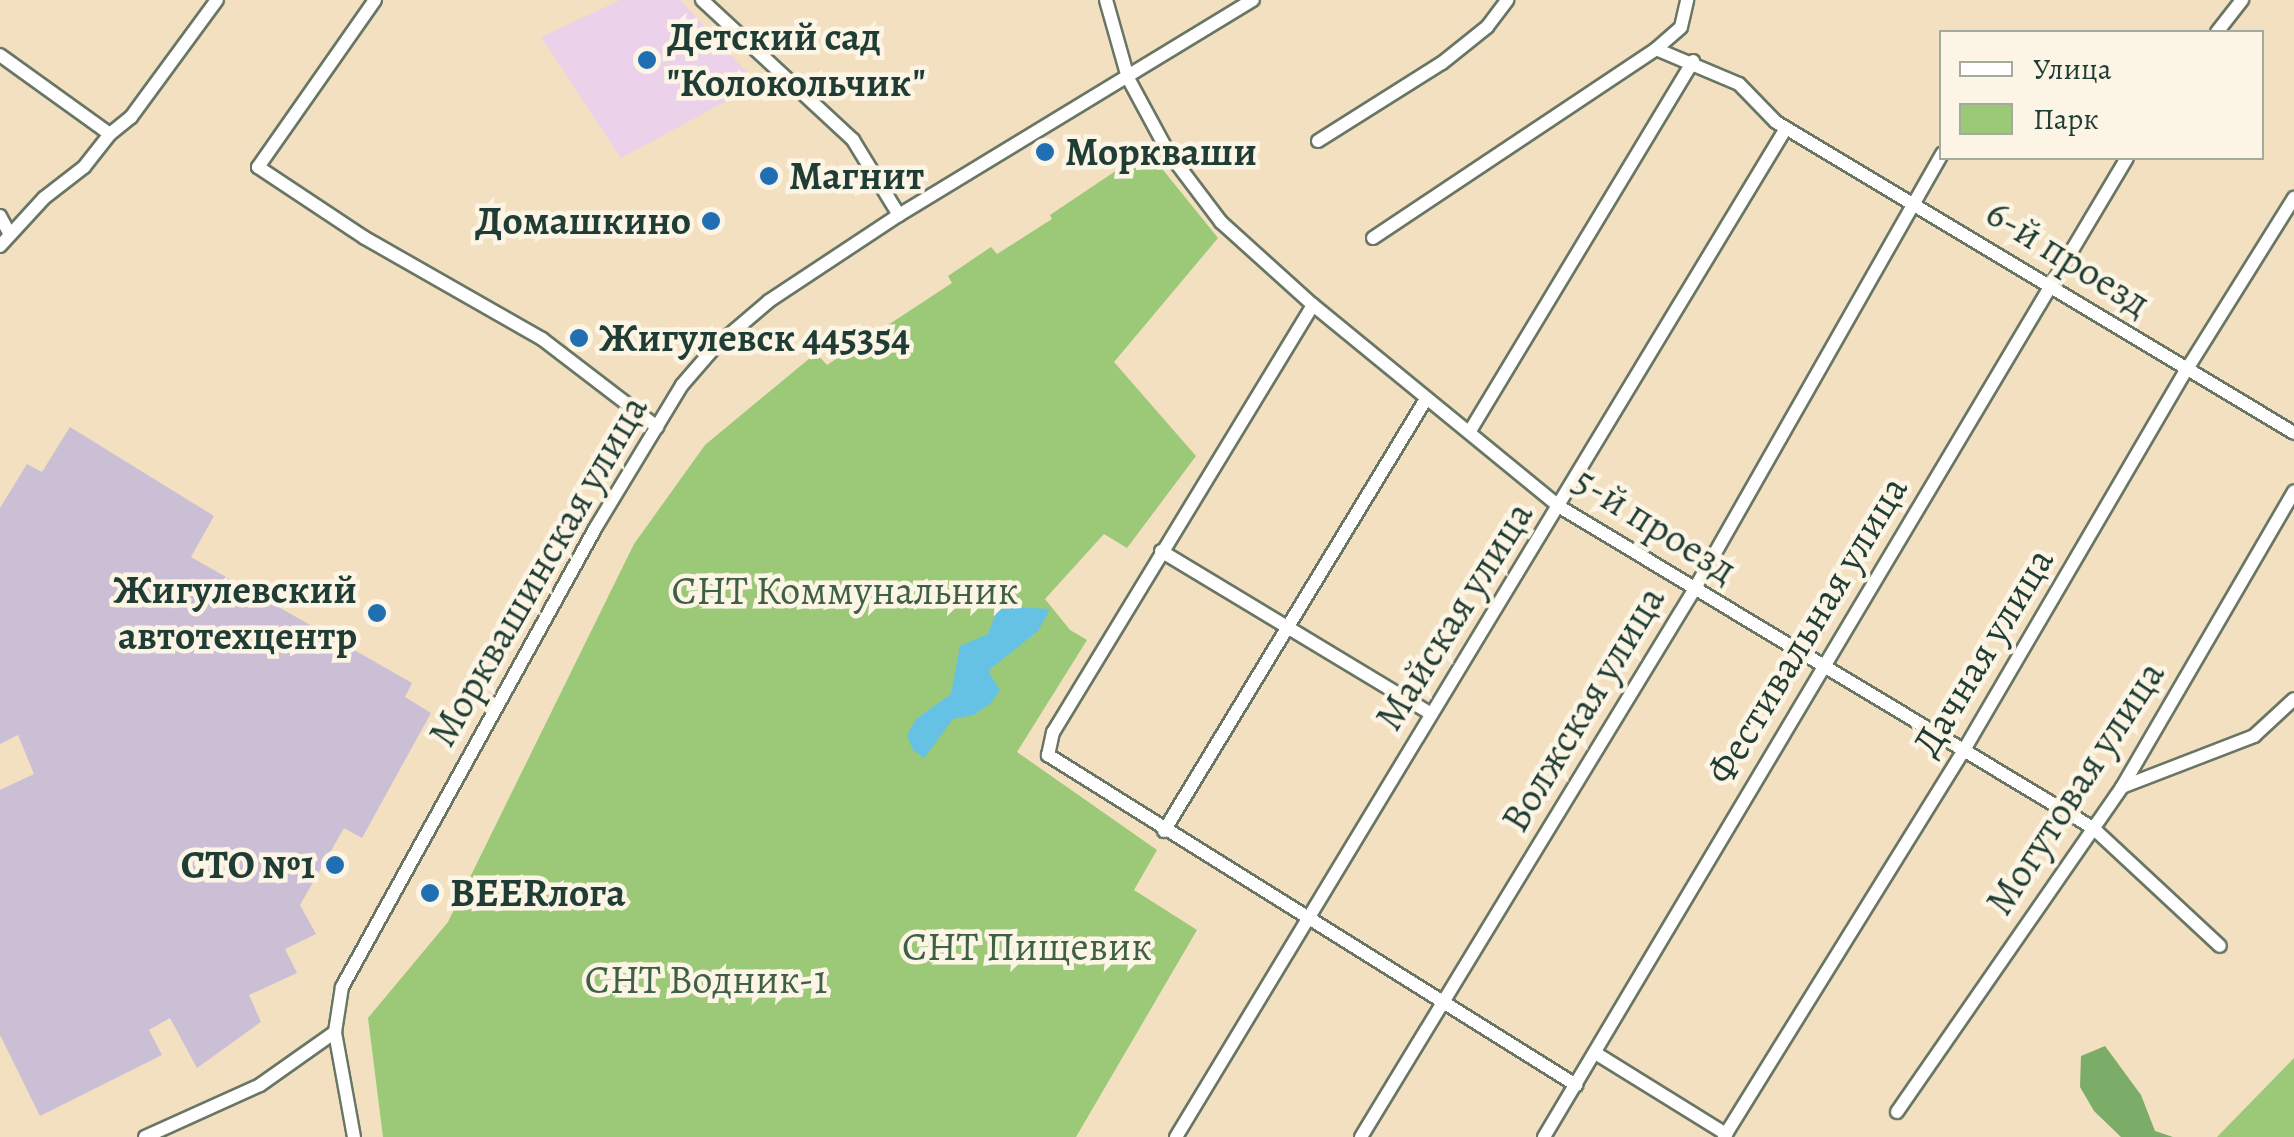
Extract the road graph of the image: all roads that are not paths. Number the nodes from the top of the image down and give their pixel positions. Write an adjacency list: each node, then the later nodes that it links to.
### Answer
1 (217, 0): 15 (street)
2 (375, 0): 30 (street)
3 (702, 0): 21 (street)
4 (1106, 0): 13 (street, 5-й проезд)
5 (1253, 0): 13 (street, Морквашинская улица)
6 (1508, 0): 16 (street)
7 (1687, 0): 10 (street)
8 (2242, 0): 9 (street)
9 (2219, 30)
10 (1656, 49): 12 (street, 6-й проезд); 24 (street)
11 (0, 55): 15 (street)
12 (1694, 61): 14 (street, 6-й проезд); 31 (street)
13 (1128, 78): 21 (street, Морквашинская улица); 27 (street, 5-й проезд)
14 (1786, 128): 20 (street, 6-й проезд); 34 (street, Майская улица)
15 (110, 134): 23 (street)
16 (1318, 142)
17 (1939, 160): 20 (street, Волжская улица)
18 (2127, 160): 26 (street, Фестивальная улица)
19 (2294, 198): 28 (street, Дачная улица)
20 (1917, 204): 26 (street, 6-й проезд); 36 (street, Волжская улица)
21 (899, 215): 30 (street, Морквашинская улица)
22 (0, 216): 23 (street)
23 (10, 234): 25 (street)
24 (1372, 238)
25 (0, 246)
26 (2052, 286): 28 (street, 6-й проезд); 38 (street, Фестивальная улица)
27 (1313, 305): 29 (street, 5-й проезд); 35 (street)
28 (2187, 369): 32 (street, 6-й проезд); 41 (street, Дачная улица)
29 (1426, 399): 31 (street, 5-й проезд); 37 (street)
30 (657, 427): 48 (street, Морквашинская улица)
31 (1470, 430): 34 (street, 5-й проезд)
32 (2294, 433)
33 (2294, 491): 42 (street, Могутовая улица)
34 (1560, 508): 36 (street, 5-й проезд); 40 (street, Майская улица)
35 (1162, 551): 37 (street); 44 (street)
36 (1694, 590): 38 (street, 5-й проезд); 47 (street, Волжская улица)
37 (1288, 627): 40 (street); 44 (street)
38 (1822, 665): 41 (street, 5-й проезд); 49 (street, Фестивальная улица)
39 (2294, 700): 42 (street)
40 (1431, 714): 45 (street, Майская улица)
41 (1964, 750): 43 (street, 5-й проезд); 52 (street, Дачная улица)
42 (2122, 787): 43 (street, Могутовая улица)
43 (2093, 828): 46 (street, 5-й проезд); 51 (street, Могутовая улица)
44 (1164, 830): 45 (street)
45 (1307, 920): 47 (street); 55 (street, Майская улица)
46 (2220, 946)
47 (1443, 1003): 50 (street); 56 (street, Волжская улица)
48 (335, 1032): 53 (street); 54 (street, Морквашинская улица)
49 (1597, 1054): 50 (street, Фестивальная улица); 52 (street)
50 (1576, 1085): 57 (street, Фестивальная улица)
51 (1897, 1112)
52 (1726, 1136)
53 (145, 1137)
54 (354, 1137)
55 (1176, 1137)
56 (1361, 1137)
57 (1544, 1137)

